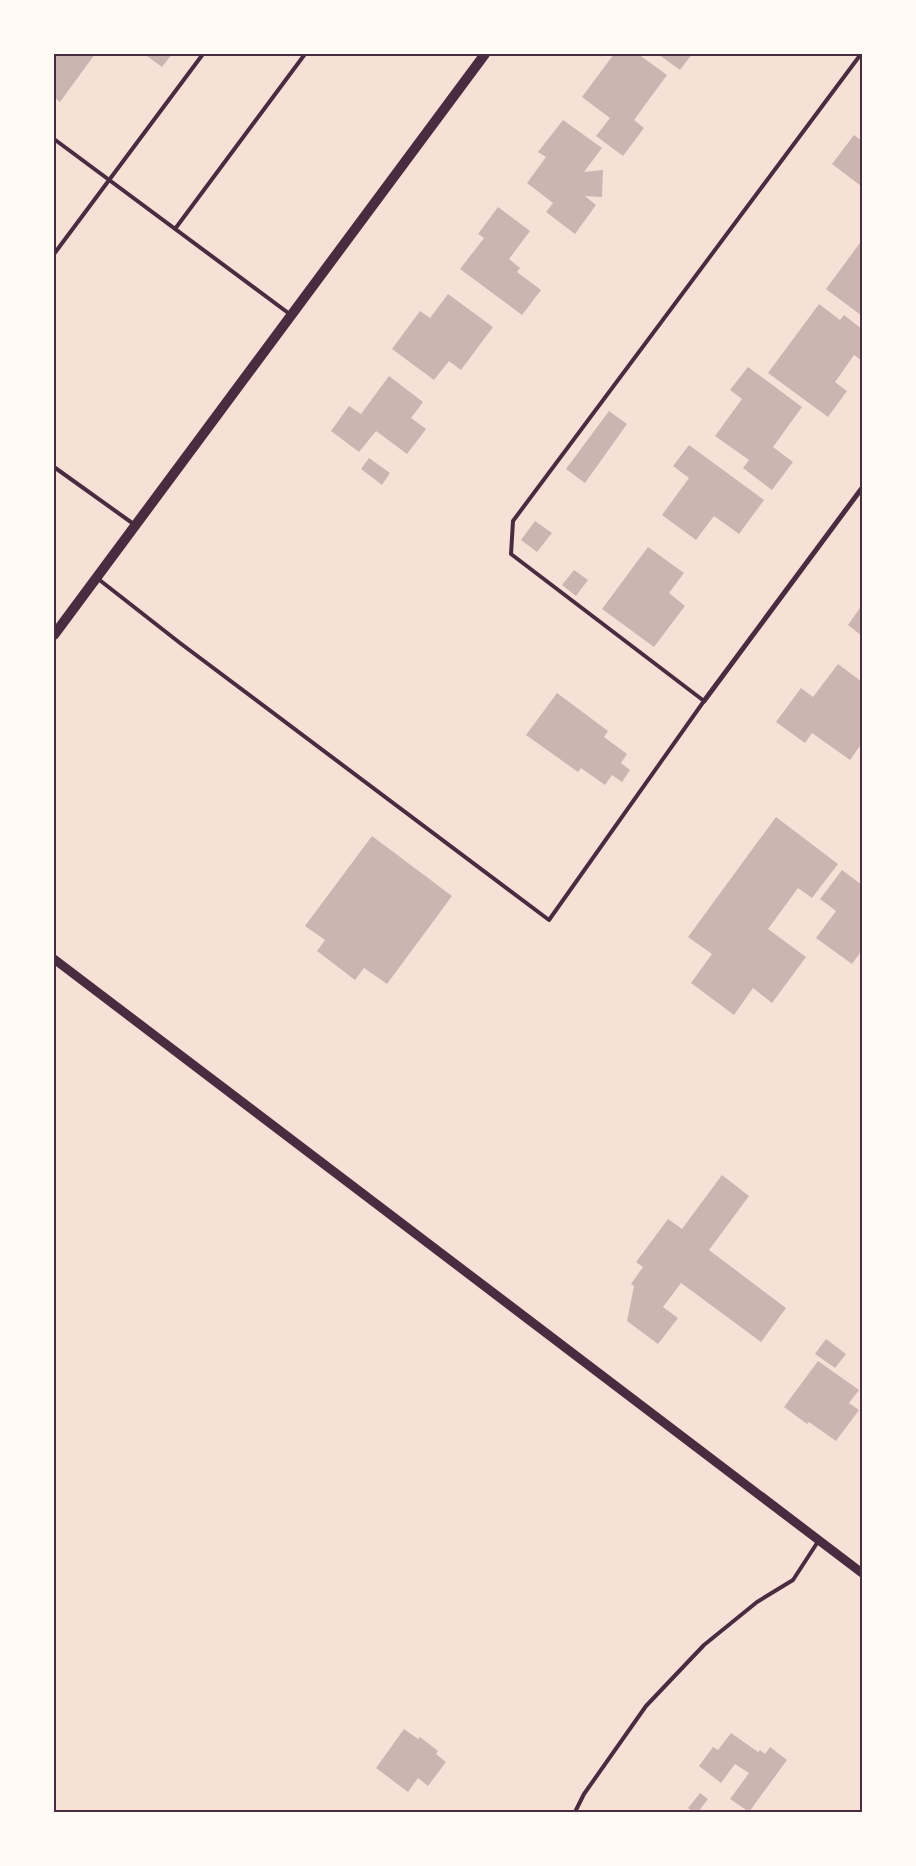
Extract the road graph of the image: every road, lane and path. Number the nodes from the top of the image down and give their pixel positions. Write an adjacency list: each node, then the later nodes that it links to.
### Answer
1 (203, 54): 6 (lane)
2 (304, 54): 7 (lane)
3 (485, 54): 9 (main road)
4 (861, 54): 15 (lane)
5 (54, 139): 6 (lane)
6 (109, 180): 7 (lane); 8 (lane)
7 (175, 229): 9 (lane)
8 (54, 254)
9 (291, 315): 12 (main road)
10 (54, 467): 12 (lane)
11 (862, 488): 15 (street)
12 (135, 525): 13 (main road)
13 (96, 577): 14 (main road); 15 (lane)
14 (54, 635)
15 (704, 701)
16 (54, 959): 17 (street)
17 (819, 1540): 18 (street); 19 (lane)
18 (862, 1573)
19 (575, 1812)

